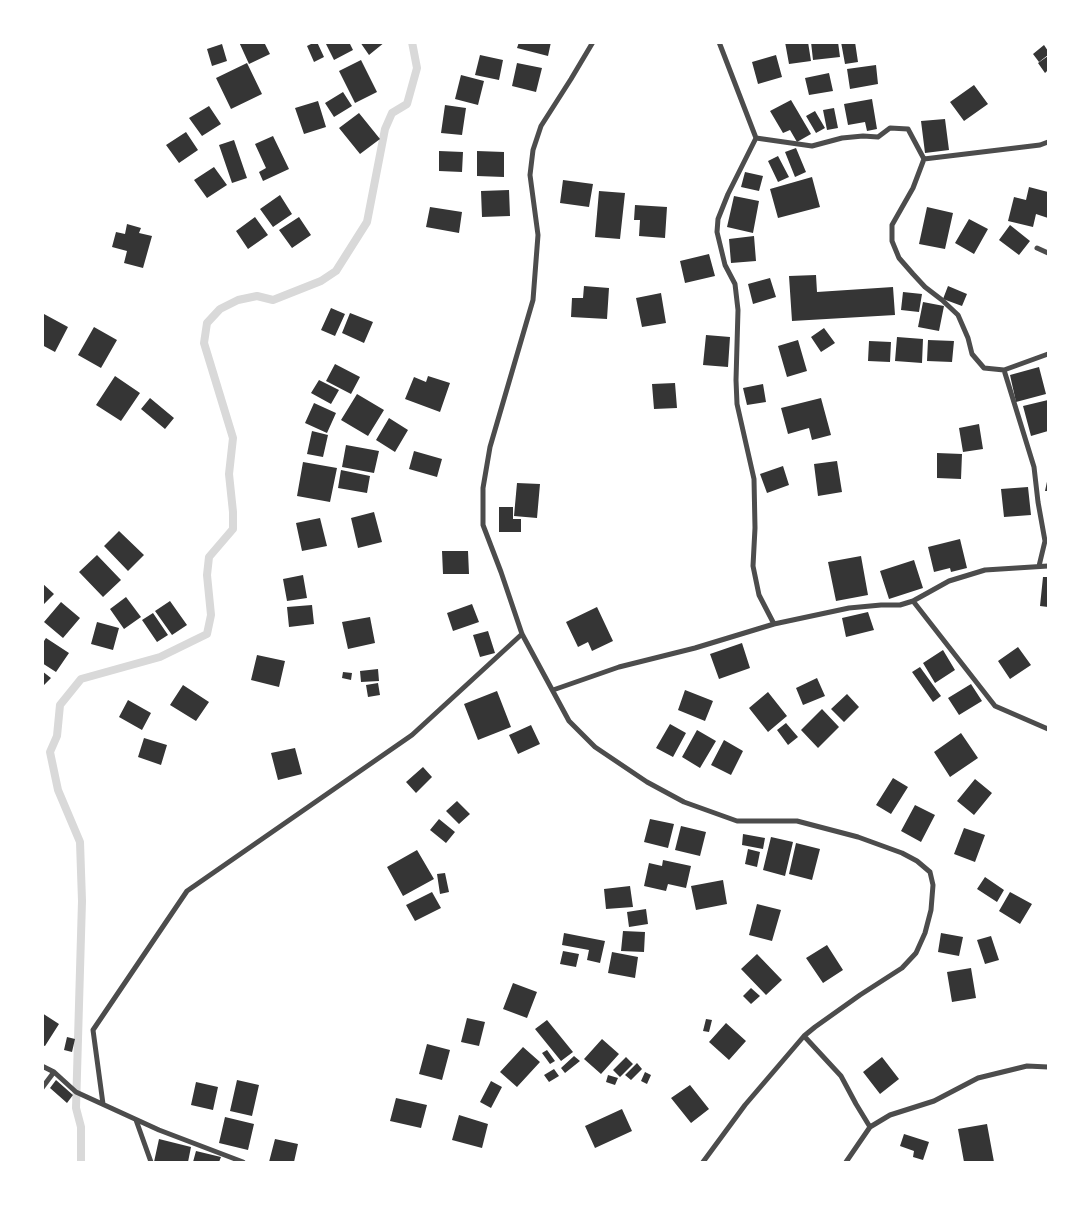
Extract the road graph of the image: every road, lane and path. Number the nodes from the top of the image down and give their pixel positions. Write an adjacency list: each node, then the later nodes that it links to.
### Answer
1 (593, 42): 14 (street)
2 (719, 42): 3 (street)
3 (756, 138): 5 (street); 13 (street)
4 (1048, 142): 5 (street)
5 (924, 159): 9 (street)
6 (1037, 248): 7 (street)
7 (1048, 253)
8 (1048, 354): 9 (street)
9 (1004, 370): 10 (street)
10 (1039, 566): 11 (street); 12 (street)
11 (1048, 566)
12 (913, 601): 13 (street); 16 (street)
13 (774, 624): 15 (street)
14 (522, 634): 15 (street); 22 (street)
15 (553, 690): 17 (street)
16 (1048, 729)
17 (804, 1036): 24 (street); 27 (street)
18 (42, 1066): 20 (street)
19 (1048, 1067): 24 (street)
20 (54, 1072): 21 (street); 22 (street)
21 (42, 1088)
22 (103, 1104): 23 (street)
23 (136, 1120): 25 (street); 26 (street)
24 (870, 1127): 28 (street)
25 (151, 1162)
26 (243, 1162)
27 (703, 1162)
28 (846, 1162)

